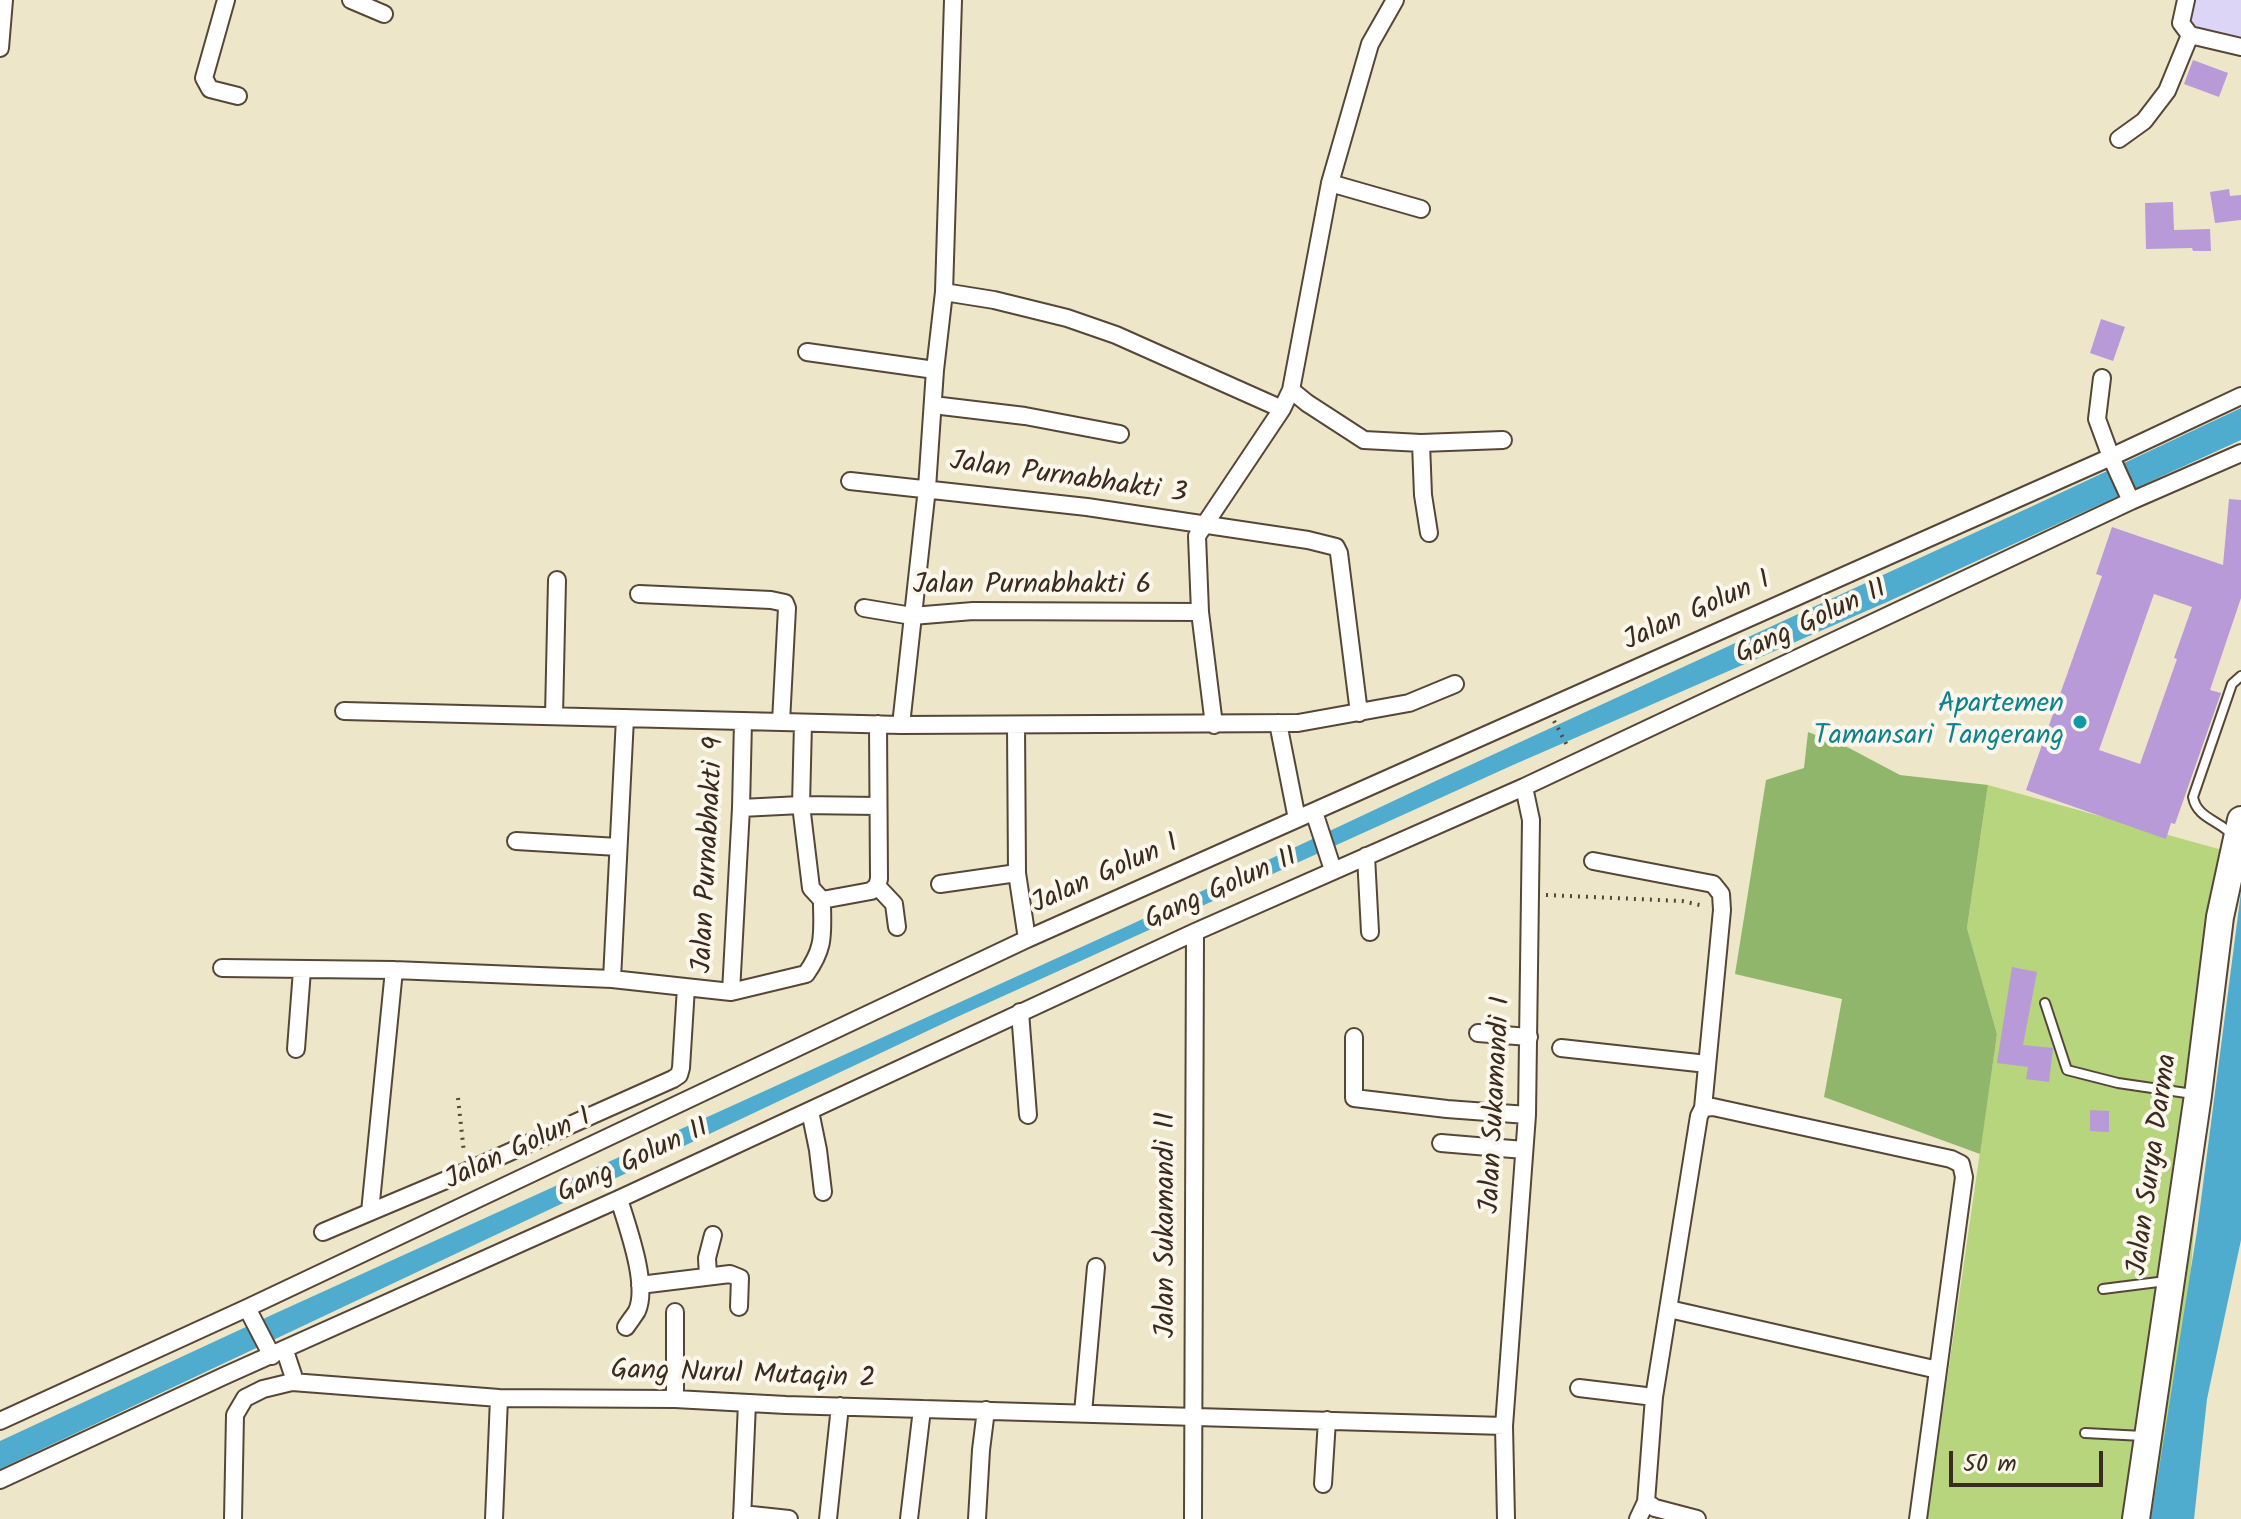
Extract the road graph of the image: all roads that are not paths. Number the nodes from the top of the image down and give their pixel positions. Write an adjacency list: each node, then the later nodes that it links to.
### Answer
1 (4, 0): 10 (street)
2 (226, 0): 11 (street)
3 (351, 0): 7 (street)
4 (953, 0): 15 (street)
5 (1395, 0): 13 (street)
6 (2186, 0): 8 (street)
7 (384, 14)
8 (2190, 35): 9 (street); 12 (street)
9 (2241, 47)
10 (0, 48)
11 (238, 96)
12 (2119, 139)
13 (1330, 183): 14 (street); 19 (street)
14 (1421, 209)
15 (944, 292): 17 (street); 22 (street)
16 (807, 352): 17 (street)
17 (935, 370): 21 (street)
18 (2102, 378): 27 (street)
19 (1291, 390): 22 (street); 25 (street)
20 (2241, 396): 27 (street, Jalan Golun I)
21 (933, 405): 23 (street); 29 (street)
22 (1282, 409): 31 (street)
23 (1120, 434)
24 (1503, 440): 25 (street)
25 (1421, 443): 32 (street)
26 (2241, 453): 30 (street, Gang Golun II)
27 (2112, 460): 30 (street); 56 (street, Jalan Golun I)
28 (850, 481): 29 (street, Jalan Purnabhakti 3)
29 (927, 488): 31 (street, Jalan Purnabhakti 3); 37 (street)
30 (2130, 499): 52 (street, Gang Golun II)
31 (1203, 525): 36 (street); 41 (street, Jalan Purnabhakti 3)
32 (1429, 533)
33 (557, 580): 42 (street)
34 (639, 594): 45 (street)
35 (864, 608): 37 (street, Jalan Purnabhakti 6)
36 (1200, 612): 37 (street, Jalan Purnabhakti 6); 51 (street)
37 (912, 616): 49 (street)
38 (2241, 676): 58 (lane)
39 (1455, 684): 41 (street)
40 (344, 711): 42 (street)
41 (1359, 713): 47 (street)
42 (554, 716): 43 (street)
43 (625, 718): 44 (street); 60 (street)
44 (743, 721): 45 (street); 55 (street, Jalan Purnabhakti 9)
45 (781, 722): 46 (street)
46 (803, 723): 48 (street); 53 (street)
47 (1278, 723): 51 (street); 57 (street)
48 (878, 724): 49 (street); 54 (street)
49 (901, 725): 50 (street)
50 (1016, 725): 51 (street); 64 (street)
51 (1214, 725)
52 (1524, 787): 61 (street, Gang Golun II); 83 (street, Jalan Sukamandi I)
53 (801, 805): 54 (street); 55 (street); 67 (street)
54 (878, 806): 66 (street)
55 (741, 808): 78 (street, Jalan Purnabhakti 9)
56 (1314, 812): 57 (street, Jalan Golun I); 63 (street)
57 (1297, 819): 72 (street, Jalan Golun I)
58 (2238, 830): 68 (main road, Jalan Surya Darma)
59 (516, 841): 60 (street)
60 (618, 847): 76 (street)
61 (1366, 856): 63 (street, Gang Golun II); 71 (street)
62 (1593, 861): 86 (street)
63 (1331, 866): 70 (street, Gang Golun II)
64 (1017, 873): 65 (street); 72 (street)
65 (940, 884)
66 (877, 886): 67 (street); 69 (street)
67 (822, 900): 78 (street)
68 (2231, 918): 87 (main road, Jalan Surya Darma)
69 (897, 927)
70 (1195, 932): 80 (street, Gang Golun II); 123 (street, Jalan Sukamandi II)
71 (1370, 932)
72 (1027, 939): 106 (street, Jalan Golun I)
73 (222, 968): 74 (street)
74 (302, 970): 75 (street); 85 (street)
75 (394, 970): 76 (street); 96 (street)
76 (612, 979): 77 (street)
77 (686, 987): 78 (street); 96 (street)
78 (731, 992)
79 (2045, 1003): 87 (lane)
80 (1020, 1012): 89 (street, Gang Golun II); 90 (street)
81 (1478, 1033): 83 (street)
82 (1354, 1037): 91 (street)
83 (1529, 1037): 91 (street, Jalan Sukamandi I)
84 (1561, 1048): 86 (street)
85 (296, 1049)
86 (1707, 1064): 88 (street)
87 (2198, 1095): 101 (main road, Jalan Surya Darma)
88 (1703, 1108): 105 (street); 110 (street)
89 (810, 1111): 94 (street); 95 (street, Gang Golun II)
90 (1028, 1115)
91 (1527, 1115): 93 (street, Jalan Sukamandi I)
92 (1441, 1143): 93 (street)
93 (1524, 1150): 126 (street, Jalan Sukamandi I)
94 (823, 1192)
95 (619, 1199): 102 (street); 109 (street, Gang Golun II)
96 (370, 1212): 97 (street)
97 (323, 1232)
98 (713, 1235): 100 (street)
99 (1096, 1267): 122 (street)
100 (708, 1276): 102 (street); 104 (street)
101 (2171, 1281): 103 (lane); 128 (main road, Jalan Surya Darma)
102 (640, 1285): 108 (street)
103 (2103, 1289)
104 (739, 1307)
105 (1669, 1309): 110 (street); 114 (street)
106 (248, 1311): 109 (street); 125 (street, Jalan Golun I)
107 (675, 1312): 117 (street)
108 (626, 1327)
109 (274, 1350): 111 (street, Gang Golun II); 112 (street)
110 (1938, 1370): 143 (street)
111 (224, 1376): 115 (street); 129 (street, Gang Golun II)
112 (292, 1382): 115 (street); 116 (street, Gang Nurul Mutaqin 2)
113 (1579, 1388): 114 (street)
114 (1654, 1397): 131 (street)
115 (245, 1398): 133 (street)
116 (499, 1398): 117 (street, Gang Nurul Mutaqin 2); 134 (street)
117 (675, 1399): 118 (street, Gang Nurul Mutaqin 2)
118 (747, 1403): 119 (street, Gang Nurul Mutaqin 2); 132 (street)
119 (840, 1406): 120 (street, Gang Nurul Mutaqin 2); 136 (street)
120 (922, 1409): 121 (street, Gang Nurul Mutaqin 2); 137 (street)
121 (986, 1410): 122 (street, Gang Nurul Mutaqin 2); 138 (street)
122 (1083, 1413): 123 (street, Gang Nurul Mutaqin 2)
123 (1194, 1416): 124 (street, Gang Nurul Mutaqin 2); 139 (street, Jalan Sukamandi II)
124 (1327, 1420): 126 (street, Gang Nurul Mutaqin 2); 130 (street)
125 (0, 1421)
126 (1504, 1426): 140 (street, Jalan Sukamandi I)
127 (2085, 1433): 128 (lane)
128 (2148, 1436): 144 (main road, Jalan Surya Darma)
129 (0, 1480)
130 (1323, 1484)
131 (1646, 1502): 141 (street); 142 (street)
132 (742, 1517): 135 (street)
133 (233, 1519)
134 (494, 1519)
135 (789, 1519)
136 (828, 1519)
137 (909, 1519)
138 (977, 1519)
139 (1193, 1519)
140 (1506, 1519)
141 (1638, 1519)
142 (1697, 1519)
143 (1918, 1519)
144 (2136, 1519)

